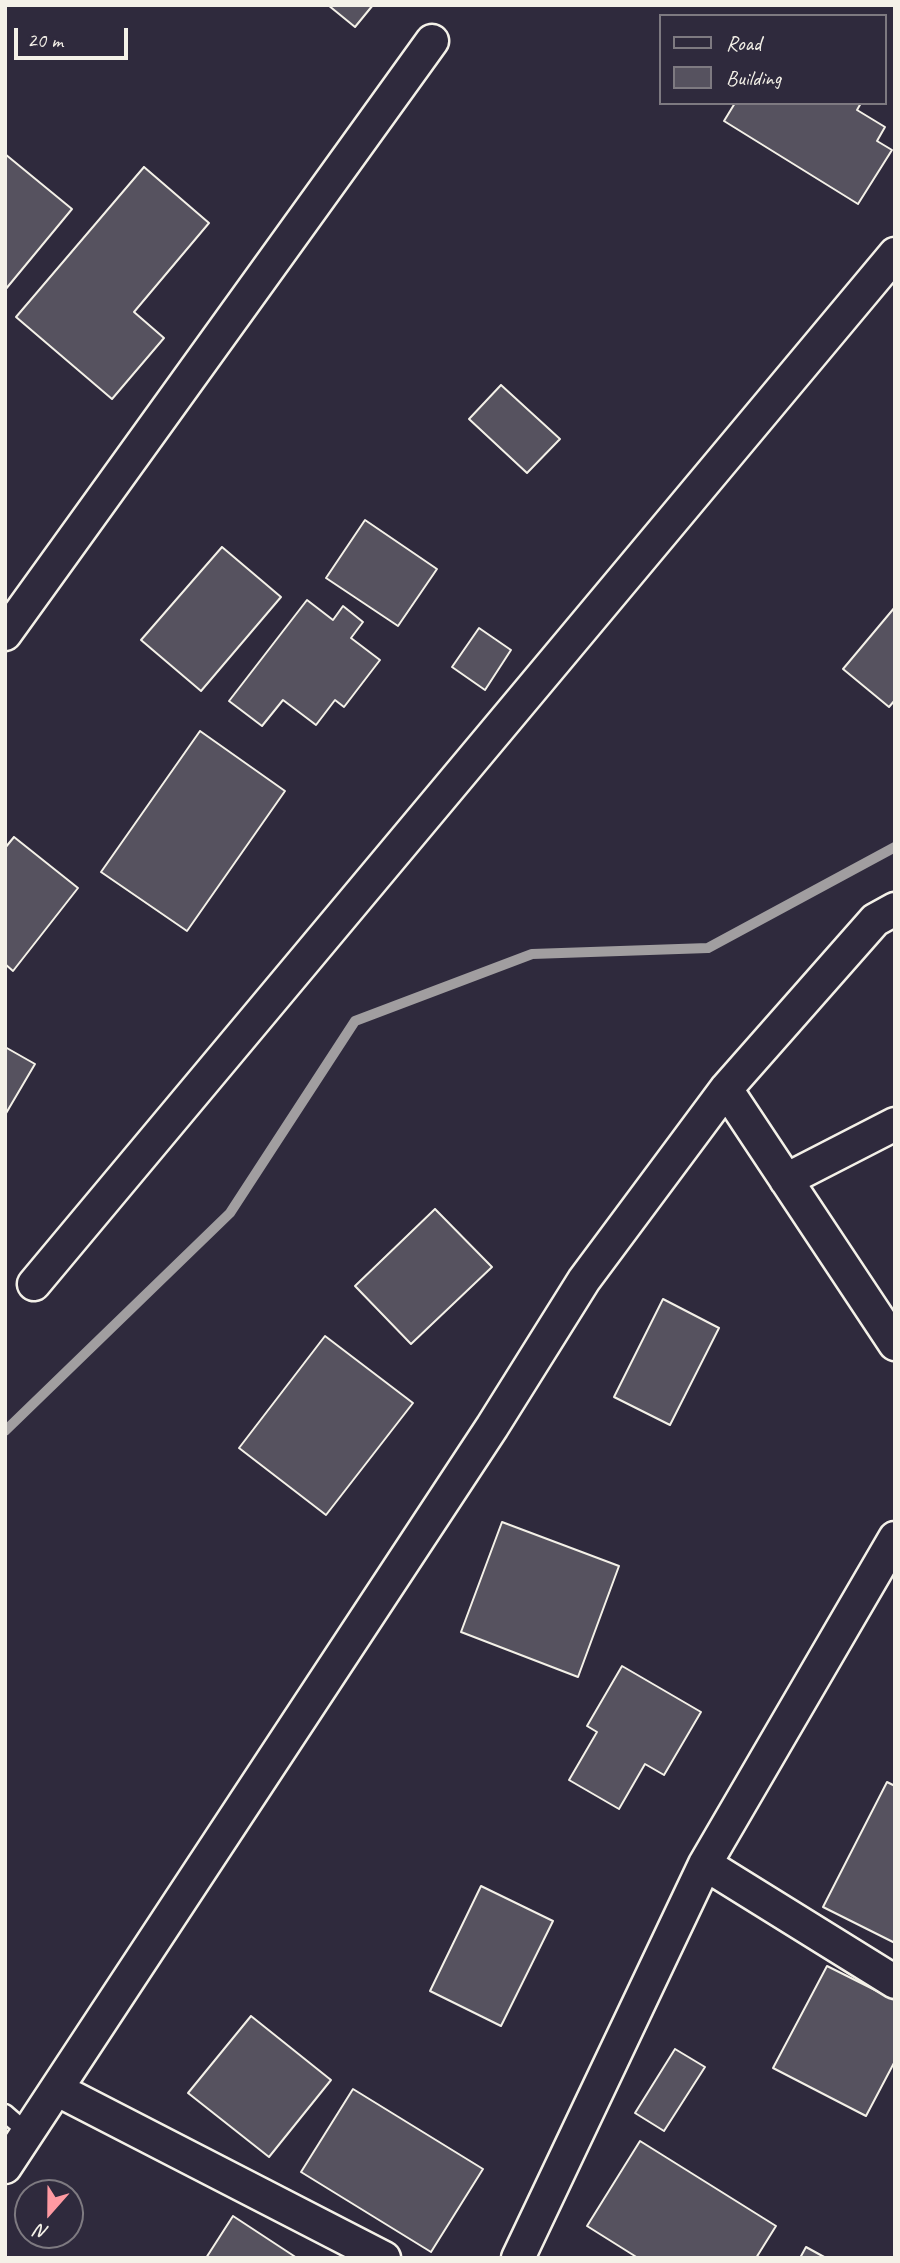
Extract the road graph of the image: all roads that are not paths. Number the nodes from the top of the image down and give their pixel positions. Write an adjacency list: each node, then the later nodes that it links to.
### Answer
1 (432, 41): 3 (street)
2 (895, 254): 8 (street)
3 (5, 634)
4 (895, 909): 5 (street)
5 (726, 1089): 7 (street); 13 (street)
6 (895, 1124): 7 (street)
7 (786, 1180): 9 (street)
8 (34, 1284)
9 (895, 1344)
10 (893, 1548): 11 (street)
11 (705, 1864): 12 (street); 17 (street)
12 (895, 1982)
13 (58, 2090): 14 (street); 16 (street)
14 (17, 2123): 15 (street)
15 (5, 2167)
16 (384, 2258)
17 (518, 2258)

